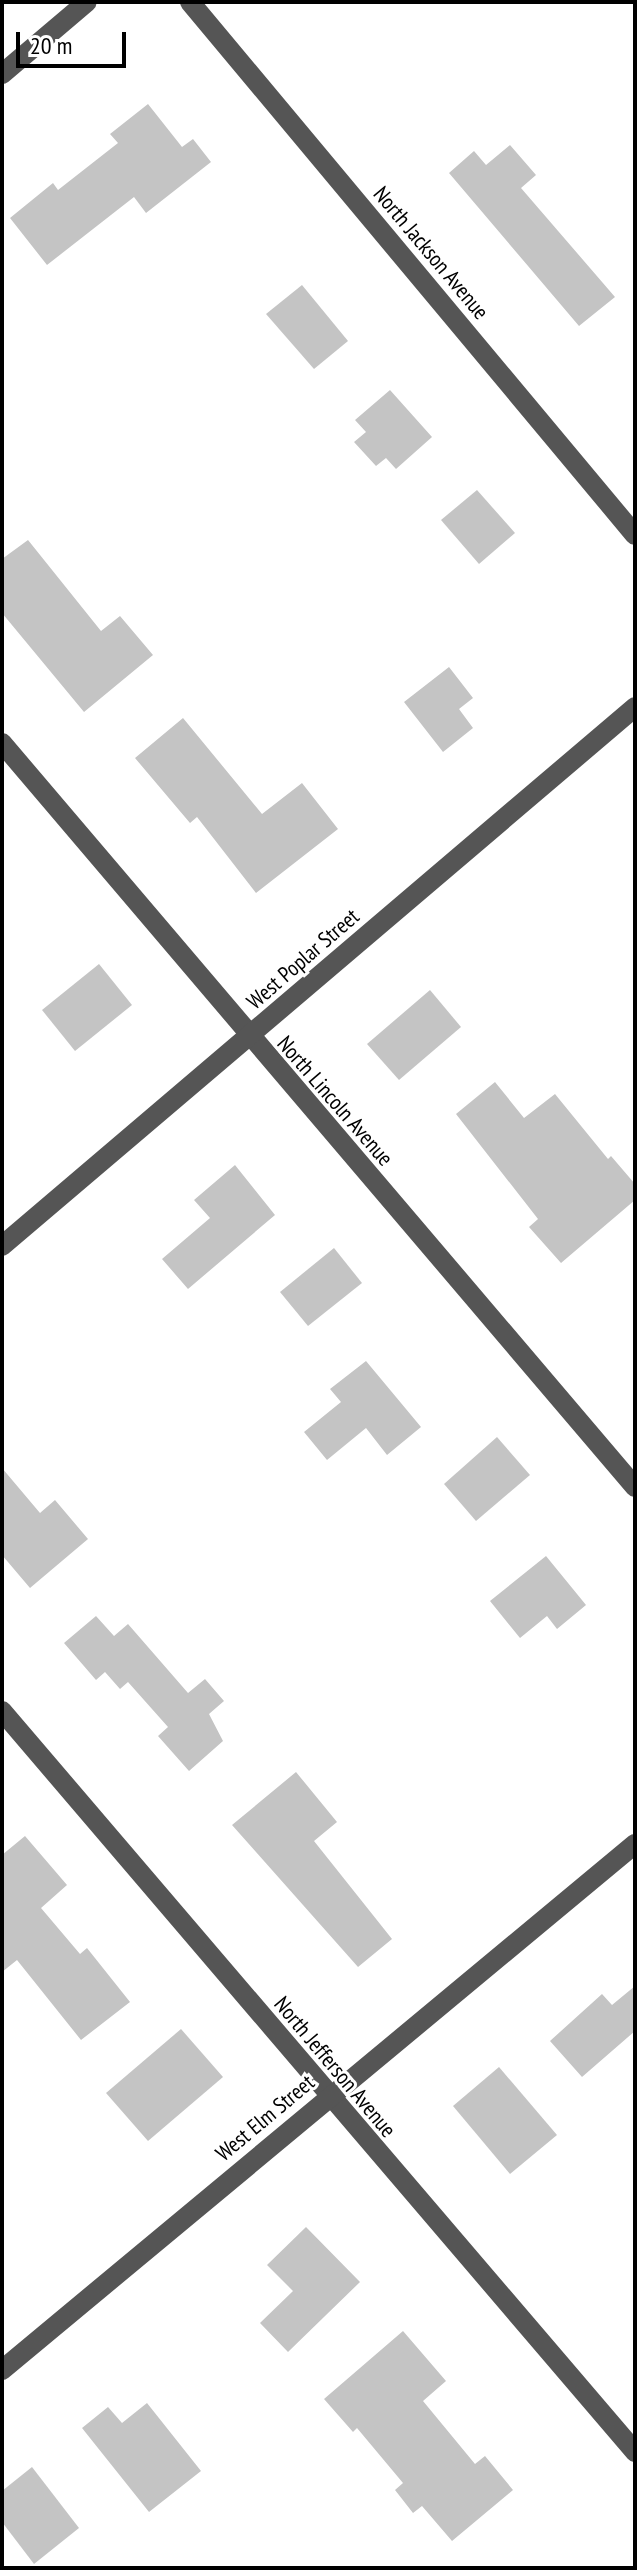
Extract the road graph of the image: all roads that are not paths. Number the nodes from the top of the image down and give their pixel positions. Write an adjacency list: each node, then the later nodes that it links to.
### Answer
1 (87, 2): 3 (street)
2 (190, 2): 4 (street, North Jackson Avenue)
3 (2, 74)
4 (635, 535)
5 (635, 707): 7 (street, West Poplar Street)
6 (2, 743): 7 (street, North Lincoln Avenue)
7 (249, 1037): 8 (street, West Poplar Street); 9 (street, North Lincoln Avenue)
8 (2, 1246)
9 (635, 1487)
10 (2, 1711): 12 (street, North Jefferson Avenue)
11 (635, 1844): 12 (street, West Elm Street)
12 (328, 2096): 13 (street, West Elm Street); 14 (street, North Jefferson Avenue)
13 (2, 2370)
14 (635, 2452)

